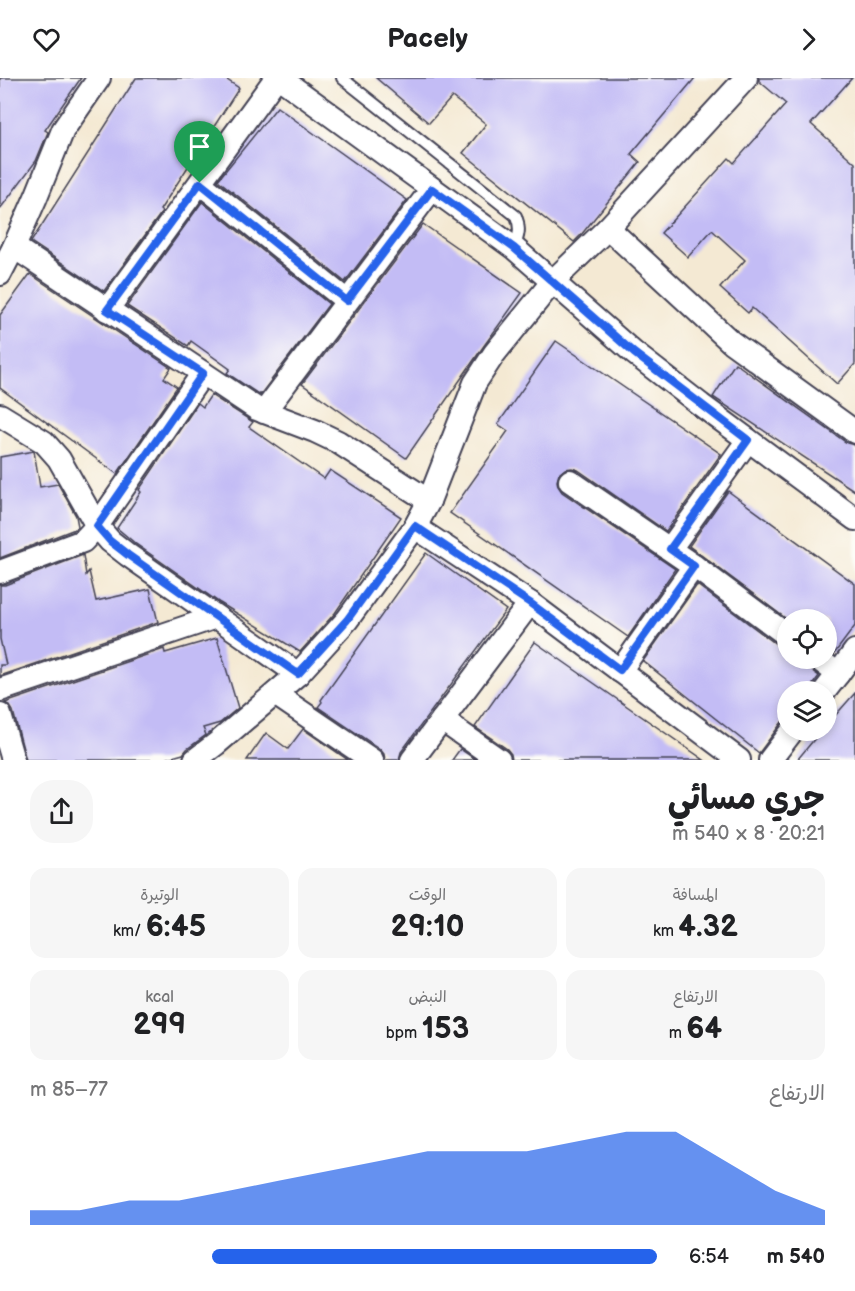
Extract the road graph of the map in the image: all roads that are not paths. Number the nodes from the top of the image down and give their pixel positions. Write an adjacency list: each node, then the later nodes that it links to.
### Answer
1 (99, 78): 8 (street)
2 (278, 78): 5 (street); 6 (street)
3 (342, 78): 9 (lane)
4 (746, 78): 7 (street)
5 (200, 183): 12 (street); 13 (street)
6 (432, 189): 9 (street); 12 (street)
7 (608, 228): 11 (street); 17 (street)
8 (14, 247): 10 (street); 13 (street)
9 (514, 248): 11 (street)
10 (0, 274)
11 (553, 281): 18 (street); 20 (street)
12 (347, 301): 15 (street)
13 (107, 310): 14 (street)
14 (203, 373): 15 (street); 22 (street)
15 (264, 412): 20 (street)
16 (0, 415): 22 (street)
17 (855, 432)
18 (748, 440): 21 (street); 24 (street)
19 (570, 481): 24 (street)
20 (429, 501): 23 (street)
21 (855, 519)
22 (97, 526): 26 (street); 28 (street)
23 (415, 526): 27 (street); 33 (street)
24 (670, 549): 25 (street)
25 (694, 566): 29 (street); 32 (street)
26 (0, 572)
27 (530, 603): 32 (street); 39 (street)
28 (216, 617): 33 (street); 36 (street)
29 (777, 628)
30 (855, 651): 34 (street)
31 (831, 669): 34 (street)
32 (620, 670): 46 (street)
33 (298, 674): 37 (street)
34 (838, 674): 35 (street)
35 (833, 681)
36 (0, 690)
37 (274, 694): 42 (street); 43 (street)
38 (0, 715): 41 (street)
39 (442, 720): 44 (street); 45 (street)
40 (785, 741): 47 (street)
41 (13, 760)
42 (195, 760)
43 (372, 760)
44 (412, 760)
45 (499, 760)
46 (738, 760)
47 (770, 760)

